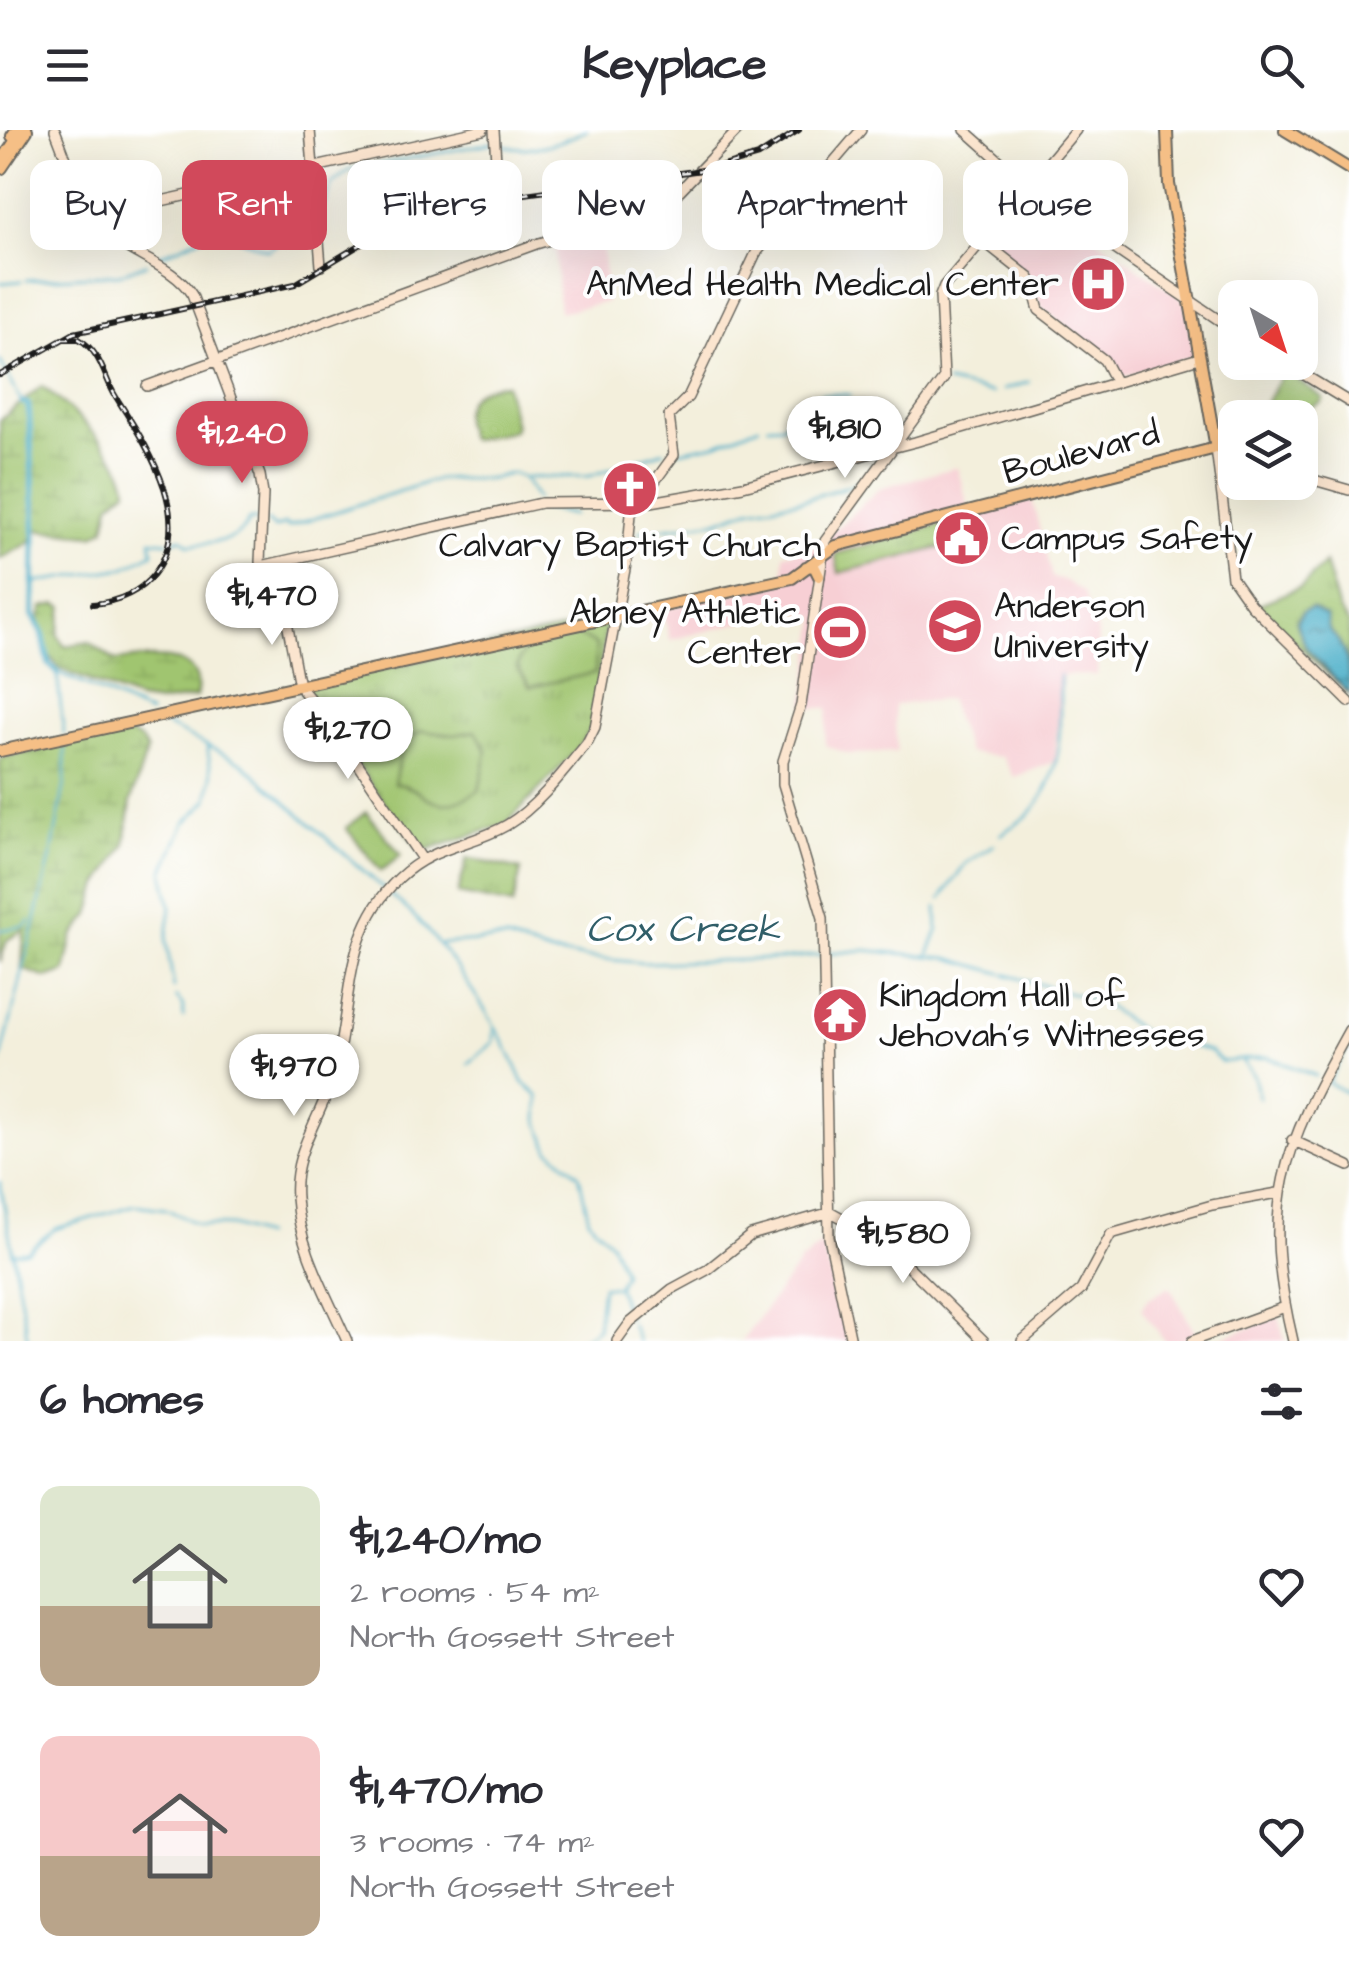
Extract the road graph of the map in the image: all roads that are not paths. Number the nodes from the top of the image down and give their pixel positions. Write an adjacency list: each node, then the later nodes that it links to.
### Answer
1 (55, 130): 13 (street)
2 (310, 130): 14 (street)
3 (483, 130): 18 (street)
4 (494, 130): 15 (street)
5 (738, 130): 30 (street)
6 (861, 130): 39 (street)
7 (965, 130): 16 (street)
8 (1076, 130): 17 (street)
9 (1168, 130): 27 (main road)
10 (1285, 130): 20 (main road)
11 (17, 132): 12 (highway); 19 (highway)
12 (0, 154)
13 (68, 160)
14 (313, 160)
15 (496, 160)
16 (1000, 160)
17 (1050, 160)
18 (327, 164)
19 (0, 167)
20 (1349, 169)
21 (130, 250): 30 (street)
22 (319, 250): 26 (street)
23 (973, 250): 36 (street)
24 (995, 250): 32 (street)
25 (1118, 250): 27 (street)
26 (321, 266)
27 (1190, 300): 28 (street); 29 (main road)
28 (1218, 319)
29 (1200, 358): 32 (street); 35 (main road)
30 (216, 361): 33 (street); 42 (street)
31 (1313, 380): 34 (street)
32 (1116, 383): 36 (street)
33 (147, 386)
34 (1349, 402)
35 (1216, 448): 40 (main road, Boulevard); 47 (street)
36 (893, 449): 39 (street); 40 (street)
37 (1318, 481): 38 (street)
38 (1349, 490)
39 (637, 503): 42 (street); 45 (street)
40 (836, 542): 41 (main road, Boulevard)
41 (822, 553): 43 (main road, Boulevard); 44 (street)
42 (261, 566): 46 (street)
43 (805, 568): 44 (main road); 45 (main road)
44 (819, 576): 54 (street)
45 (614, 618): 46 (main road); 49 (street)
46 (299, 686): 48 (main road); 49 (street)
47 (1349, 702)
48 (0, 751)
49 (422, 860): 56 (street)
50 (1349, 1030): 51 (street)
51 (1292, 1140): 52 (street); 53 (street)
52 (1349, 1166)
53 (1278, 1193): 55 (street); 60 (street)
54 (827, 1212): 57 (street); 58 (street); 59 (street)
55 (1285, 1307): 61 (street); 62 (street)
56 (346, 1341)
57 (617, 1341)
58 (851, 1341)
59 (984, 1341)
60 (1022, 1341)
61 (1192, 1341)
62 (1293, 1341)

